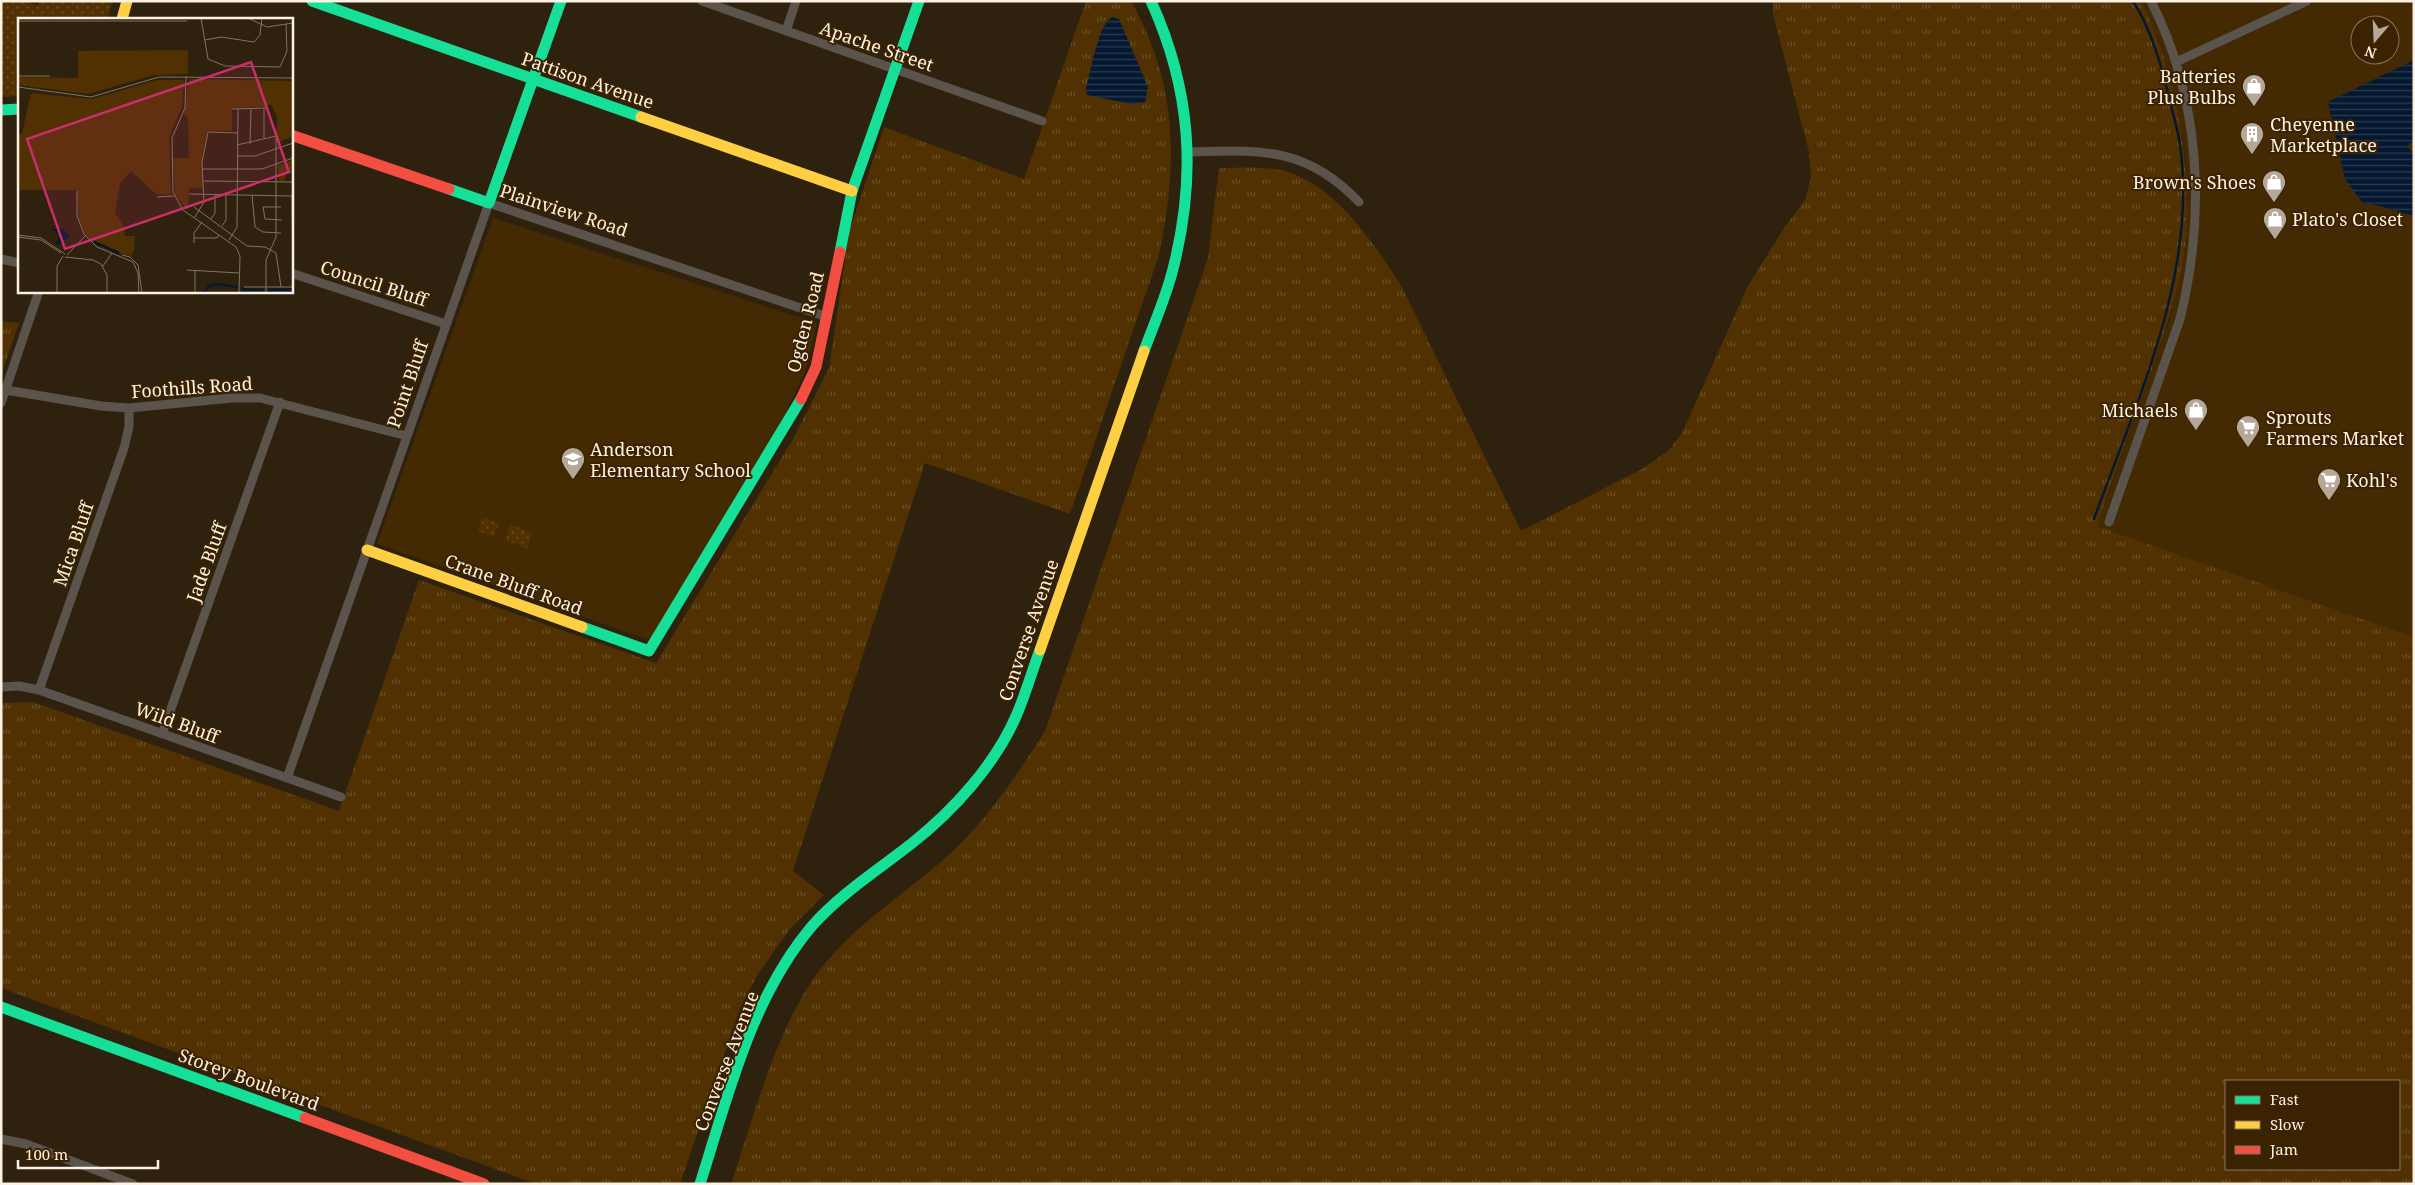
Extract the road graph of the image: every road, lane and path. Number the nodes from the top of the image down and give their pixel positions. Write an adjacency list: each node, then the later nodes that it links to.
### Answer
1 (127, 1): 10 (street)
2 (312, 1): 14 (street, Pattison Avenue)
3 (561, 1): 14 (street, Point Bluff)
4 (702, 1): 11 (street, Apache Street)
5 (796, 1): 11 (street)
6 (919, 1): 13 (street, Ogden Road)
7 (1151, 1): 19 (street, Converse Avenue)
8 (2151, 1): 12 (street)
9 (2307, 1): 12 (street)
10 (122, 18)
11 (786, 31): 13 (street, Apache Street)
12 (2176, 62): 34 (street)
13 (895, 70): 17 (street, Apache Street); 20 (street, Ogden Road)
14 (533, 80): 20 (street, Pattison Avenue); 22 (street, Point Bluff)
15 (1, 110): 16 (street)
16 (18, 110)
17 (1042, 121)
18 (292, 134): 22 (street, Plainview Road)
19 (1188, 152): 21 (street); 46 (street, Converse Avenue)
20 (852, 191): 27 (street, Ogden Road)
21 (1359, 202)
22 (489, 203): 27 (street, Plainview Road); 28 (street, Point Bluff)
23 (1, 259): 24 (street)
24 (18, 263)
25 (292, 273): 28 (street, Council Bluff)
26 (39, 292): 29 (street)
27 (827, 316): 36 (street, Ogden Road)
28 (446, 324): 33 (street, Point Bluff)
29 (6, 390): 31 (street); 32 (street, Foothills Road)
30 (280, 402): 32 (street, Foothills Road); 33 (street, Foothills Road); 39 (street, Jade Bluff)
31 (1, 403)
32 (129, 408): 38 (street, Mica Bluff)
33 (407, 436): 35 (street, Point Bluff)
34 (2109, 522)
35 (367, 550): 36 (street, Crane Bluff Road); 40 (street, Point Bluff)
36 (649, 651)
37 (1, 687): 38 (street, Wild Bluff)
38 (40, 690): 39 (street, Wild Bluff)
39 (162, 734): 40 (street, Wild Bluff)
40 (287, 778): 41 (street, Wild Bluff)
41 (341, 797)
42 (1, 1008): 45 (street, Storey Boulevard)
43 (1, 1139): 44 (street)
44 (133, 1184)
45 (484, 1184)
46 (700, 1184)

